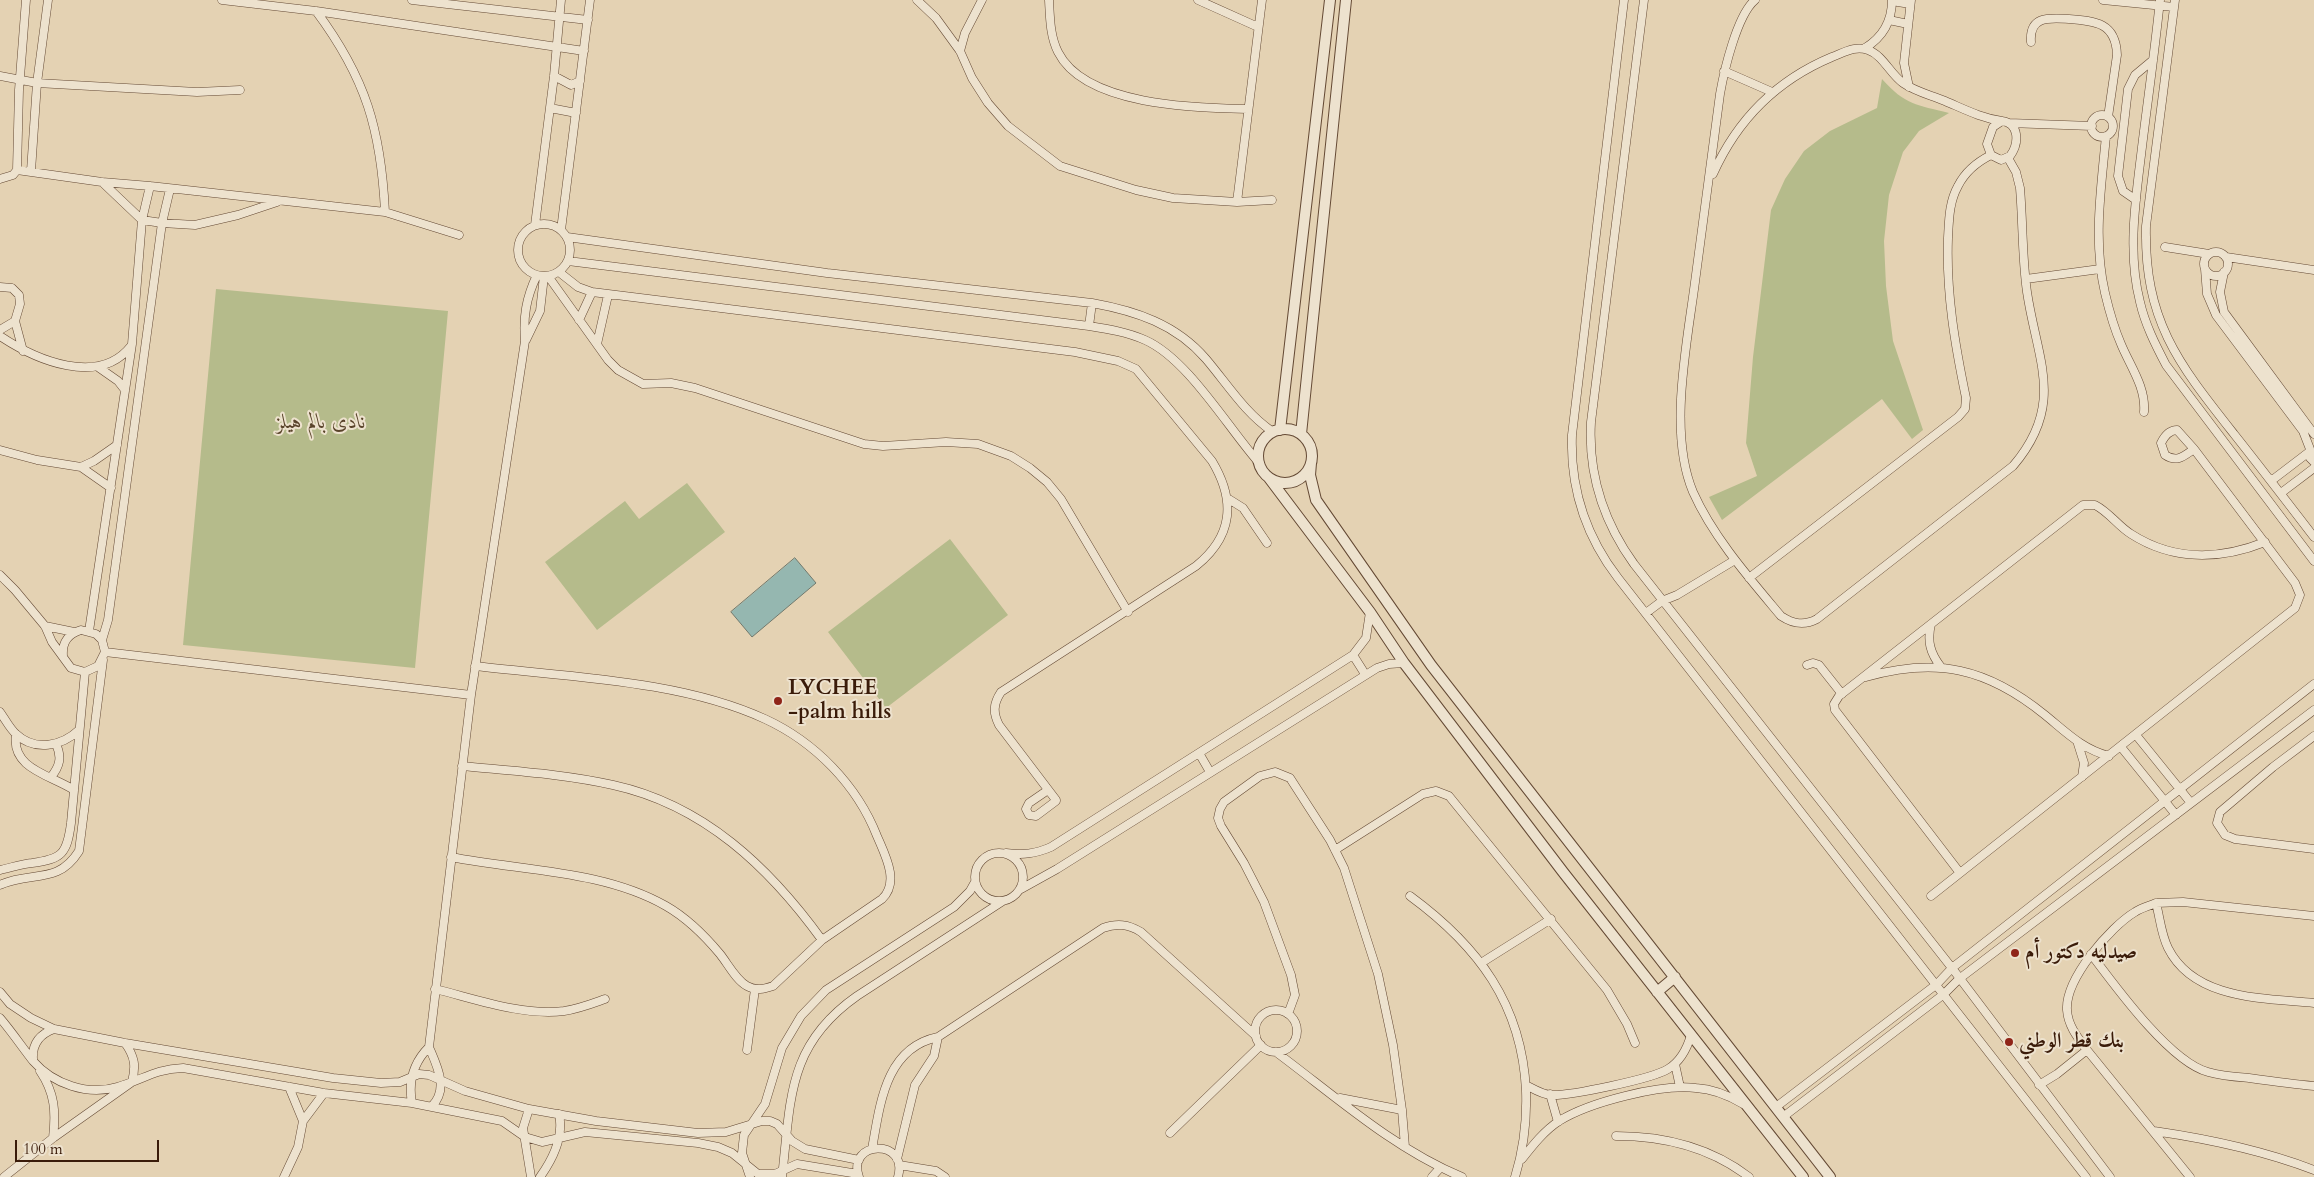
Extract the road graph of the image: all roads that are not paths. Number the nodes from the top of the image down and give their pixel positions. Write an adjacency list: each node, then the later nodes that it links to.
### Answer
1 (26, 0): 37 (street)
2 (48, 0): 39 (street)
3 (222, 0): 22 (street)
4 (412, 0): 23 (street)
5 (561, 0): 23 (street)
6 (590, 0): 24 (street)
7 (917, 0): 32 (street)
8 (982, 0): 32 (street)
9 (1049, 0): 44 (street)
10 (1198, 0): 27 (street)
11 (1262, 0): 27 (street)
12 (1330, 0): 102 (street)
13 (1346, 0): 104 (street)
14 (1624, 0): 129 (street)
15 (1644, 0): 126 (street)
16 (1755, 0): 34 (street)
17 (1892, 0): 19 (street); 25 (street)
18 (2103, 0): 20 (street)
19 (1911, 2): 26 (street)
20 (2160, 3): 21 (street); 33 (street)
21 (2174, 3): 98 (street)
22 (316, 11): 29 (street); 65 (street)
23 (559, 16): 24 (street); 29 (street)
24 (588, 20): 31 (street)
25 (1889, 20): 26 (street); 30 (street)
26 (1908, 24): 40 (street)
27 (1258, 27): 44 (street)
28 (2031, 42): 46 (street)
29 (557, 47): 31 (street); 36 (street)
30 (1865, 48): 40 (street); 42 (street)
31 (584, 51): 38 (street)
32 (960, 51): 64 (street)
33 (2153, 60): 47 (street); 62 (street)
34 (1724, 71): 42 (street); 58 (street)
35 (0, 76): 37 (street)
36 (554, 76): 38 (street); 43 (street)
37 (20, 79): 39 (street); 54 (street)
38 (580, 81): 45 (street)
39 (37, 83): 41 (street); 55 (street)
40 (1909, 87): 48 (street)
41 (240, 90)
42 (1772, 92): 58 (street)
43 (550, 108): 45 (street); 68 (street)
44 (1248, 108): 64 (street)
45 (576, 113): 69 (street)
46 (2109, 118): 47 (street); 49 (street); 50 (street)
47 (2125, 120): 51 (street)
48 (2006, 122): 49 (street); 52 (street); 53 (street)
49 (2092, 126): 50 (street)
50 (2108, 135): 51 (street); 76 (street)
51 (2123, 136): 62 (street)
52 (1991, 155): 53 (street); 125 (street)
53 (2008, 158): 82 (street)
54 (17, 170): 55 (street); 56 (street)
55 (31, 171): 57 (street)
56 (0, 179)
57 (102, 182): 59 (street); 66 (street)
58 (1709, 183): 122 (street)
59 (150, 186): 60 (street); 66 (street)
60 (170, 189): 63 (street); 67 (street)
61 (1272, 200): 64 (street)
62 (2136, 200): 100 (street)
63 (278, 202): 65 (street); 67 (street)
64 (1237, 202)
65 (386, 212): 70 (street)
66 (142, 220): 67 (street); 94 (street)
67 (162, 223): 134 (street)
68 (535, 225): 69 (street); 81 (street)
69 (561, 230): 71 (street)
70 (459, 235)
71 (567, 237): 75 (street); 86 (street)
72 (2165, 247): 73 (street)
73 (2209, 254): 74 (street); 77 (street)
74 (2226, 257): 78 (street); 80 (street)
75 (568, 261): 79 (street); 90 (street)
76 (2100, 269): 82 (street); 101 (street)
77 (2205, 269): 80 (street); 87 (street)
78 (2314, 270)
79 (559, 272): 81 (street); 84 (street)
80 (2224, 272): 87 (street)
81 (543, 276): 88 (street); 93 (street); 93 (street)
82 (2026, 279): 125 (street)
83 (0, 287): 89 (street)
84 (592, 292): 85 (street); 88 (street)
85 (608, 294): 95 (street); 118 (street)
86 (1092, 303): 90 (street); 102 (street)
87 (2220, 314): 103 (street)
88 (579, 320): 95 (street)
89 (15, 321): 91 (street); 96 (street)
90 (1089, 326): 111 (street)
91 (0, 330)
92 (0, 336): 96 (street)
93 (525, 341): 140 (street)
94 (132, 344): 97 (street); 99 (street)
95 (597, 344): 127 (street)
96 (23, 350): 97 (street)
97 (98, 367): 99 (street)
98 (2195, 385): 100 (street); 115 (street)
99 (126, 390): 105 (street)
100 (2185, 392): 123 (street)
101 (2144, 412)
102 (1277, 431): 104 (street); 111 (street)
103 (2308, 431): 107 (street)
104 (1301, 434): 110 (street)
105 (117, 445): 112 (street); 116 (street)
106 (2194, 448): 106 (street); 120 (street)
107 (2311, 448): 109 (street); 115 (street)
108 (0, 450): 112 (street)
109 (2314, 462)
110 (1311, 463): 114 (street); 188 (street)
111 (1260, 464): 114 (street)
112 (82, 467): 116 (street)
113 (2314, 468): 117 (street)
114 (1269, 478): 128 (street)
115 (2271, 482): 117 (street)
116 (111, 488): 132 (street)
117 (2281, 494): 119 (street)
118 (1227, 498): 121 (street); 127 (street)
119 (2314, 537)
120 (2265, 542): 130 (street); 152 (street)
121 (1267, 543)
122 (1735, 560): 125 (street); 126 (street)
123 (2314, 561)
124 (0, 576): 131 (street)
125 (1748, 578)
126 (1662, 600): 129 (street); 187 (street)
127 (1128, 612): 165 (street)
128 (1370, 612): 135 (street); 138 (street)
129 (1646, 613): 190 (street)
130 (1931, 624): 141 (street); 144 (street)
131 (45, 626): 133 (street); 136 (street)
132 (89, 630): 133 (street); 134 (street)
133 (74, 632): 136 (street)
134 (102, 640): 137 (street)
135 (1353, 655): 143 (street); 157 (street)
136 (63, 656): 142 (street)
137 (104, 656): 142 (street); 146 (street); 176 (street)
138 (1404, 663): 143 (street); 194 (street)
139 (1807, 665): 147 (street)
140 (475, 666): 146 (street); 184 (street)
141 (1941, 667): 144 (street); 154 (street)
142 (85, 672): 150 (street)
143 (1365, 674): 160 (street)
144 (1862, 678): 147 (street)
145 (2314, 684): 163 (street)
146 (471, 694): 159 (street)
147 (1842, 694): 174 (street)
148 (2314, 710): 167 (street)
149 (0, 712): 151 (street)
150 (80, 730): 155 (street); 164 (street)
151 (16, 734): 155 (street); 161 (street)
152 (2136, 735): 156 (street); 163 (street)
153 (2314, 736): 169 (street)
154 (2077, 742): 158 (street); 162 (street)
155 (56, 744): 161 (street)
156 (2121, 747): 158 (street); 166 (street)
157 (1199, 753): 160 (street); 171 (street)
158 (2109, 756): 162 (street)
159 (462, 766): 172 (street); 184 (street)
160 (1210, 772): 177 (street)
161 (51, 777): 164 (street)
162 (2082, 777): 174 (street)
163 (2180, 789): 166 (street); 167 (street)
164 (74, 790): 173 (street)
165 (1048, 790)
166 (2165, 801): 168 (street); 187 (street)
167 (2192, 804): 168 (street)
168 (2176, 815): 189 (street)
169 (2314, 849)
170 (1335, 850): 183 (street); 198 (street); 233 (street)
171 (1006, 853): 175 (street); 177 (street)
172 (451, 857): 191 (street); 192 (street)
173 (0, 870)
174 (1960, 873): 179 (street)
175 (976, 882): 180 (street); 238 (street)
176 (0, 885)
177 (1021, 889): 180 (street)
178 (1410, 896): 186 (street)
179 (1931, 896)
180 (1003, 901): 242 (street)
181 (2156, 903): 182 (street); 185 (street); 197 (street)
182 (2314, 916)
183 (1551, 919): 186 (street); 204 (street)
184 (822, 940): 192 (street)
185 (2091, 954): 209 (street); 220 (street)
186 (1481, 963): 218 (street)
187 (1952, 968): 189 (street); 190 (street)
188 (1676, 977): 194 (street); 231 (street)
189 (1959, 979): 195 (street); 219 (street)
190 (1937, 984): 195 (street); 231 (street)
191 (435, 989): 196 (street); 207 (street)
192 (755, 989): 208 (street)
193 (0, 992): 200 (street)
194 (1657, 992): 201 (street)
195 (1944, 994): 235 (street); 271 (street)
196 (605, 999)
197 (2314, 1003)
198 (1288, 1014): 202 (street); 210 (street)
199 (0, 1018): 211 (street)
200 (54, 1028): 205 (street); 211 (street)
201 (1690, 1034): 212 (street); 229 (street)
202 (1256, 1036): 203 (street); 206 (street)
203 (938, 1037): 247 (street); 251 (street)
204 (1635, 1043)
205 (125, 1044): 214 (street); 217 (street)
206 (1261, 1046): 210 (street); 240 (street)
207 (429, 1047): 214 (street); 216 (street)
208 (747, 1050)
209 (2087, 1050): 219 (street); 239 (street)
210 (1276, 1052): 227 (street)
211 (33, 1061): 217 (street); 244 (street)
212 (1675, 1064): 213 (street); 222 (street)
213 (1651, 1076): 215 (street); 223 (street)
214 (412, 1078): 216 (street); 228 (street)
215 (1635, 1079): 225 (street); 226 (street)
216 (441, 1081): 230 (street); 232 (street)
217 (132, 1082): 221 (street); 244 (street)
218 (1526, 1085): 225 (street); 250 (street)
219 (2039, 1085): 272 (street)
220 (2314, 1086)
221 (289, 1087): 224 (street); 236 (street)
222 (1680, 1087): 223 (street); 229 (street)
223 (1654, 1091): 226 (street)
224 (324, 1093): 228 (street); 236 (street)
225 (1550, 1094): 237 (street)
226 (1638, 1094): 237 (street)
227 (1337, 1098): 233 (street); 246 (street)
228 (412, 1103): 230 (street)
229 (1745, 1105): 269 (street)
230 (432, 1106): 241 (street)
231 (1776, 1107): 235 (street)
232 (529, 1109): 234 (street); 241 (street)
233 (1402, 1110): 246 (street)
234 (559, 1114): 238 (street); 245 (street)
235 (1783, 1117): 270 (street)
236 (303, 1120): 259 (street)
237 (1558, 1122): 250 (street)
238 (748, 1127): 242 (street); 252 (street)
239 (2154, 1131): 255 (street); 273 (street)
240 (1170, 1133)
241 (525, 1136): 245 (street); 260 (street)
242 (787, 1136): 248 (street); 256 (street)
243 (1616, 1136): 268 (street)
244 (53, 1138): 258 (street)
245 (559, 1140): 252 (street); 261 (street)
246 (1404, 1147): 253 (street)
247 (872, 1149): 249 (street); 251 (street)
248 (833, 1154): 249 (street); 254 (street)
249 (859, 1160): 257 (street)
250 (1520, 1160): 267 (street)
251 (898, 1162): 263 (street); 264 (street)
252 (744, 1163): 256 (street); 262 (street)
253 (1440, 1168): 265 (street); 266 (street)
254 (831, 1169): 256 (street); 257 (street)
255 (2314, 1170)
256 (783, 1173)
257 (858, 1176)
258 (4, 1177)
259 (284, 1177)
260 (531, 1177)
261 (540, 1177)
262 (750, 1177)
263 (898, 1177)
264 (945, 1177)
265 (1432, 1177)
266 (1462, 1177)
267 (1515, 1177)
268 (1749, 1177)
269 (1803, 1177)
270 (1830, 1177)
271 (2086, 1177)
272 (2110, 1177)
273 (2190, 1177)

